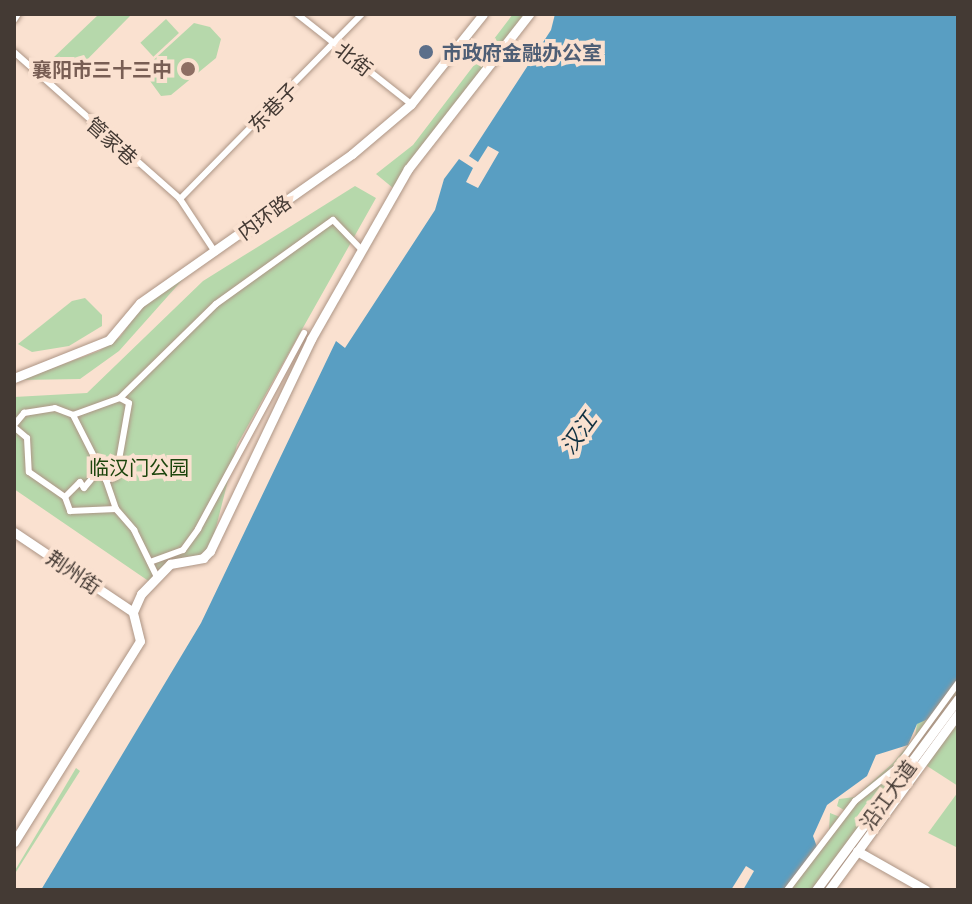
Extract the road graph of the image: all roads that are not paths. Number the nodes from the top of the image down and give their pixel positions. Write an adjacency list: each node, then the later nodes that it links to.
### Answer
1 (18, 14): 6 (street)
2 (297, 14): 7 (street, 北街)
3 (362, 14): 7 (street, 东巷子)
4 (483, 14): 9 (street, 内环路)
5 (529, 14): 11 (street)
6 (14, 20)
7 (334, 43): 9 (street, 北街); 10 (street, 东巷子)
8 (14, 52): 10 (street, 管家巷)
9 (411, 104): 12 (street, 内环路)
10 (180, 199): 12 (street, 管家巷)
11 (362, 250): 15 (street); 24 (street)
12 (215, 252): 14 (street, 内环路)
13 (304, 333): 23 (street)
14 (14, 378)
15 (120, 398): 16 (street); 19 (street)
16 (73, 415): 17 (street); 18 (street)
17 (14, 426): 20 (street)
18 (99, 470): 19 (street); 20 (street)
19 (106, 480): 21 (street)
20 (65, 497): 21 (street)
21 (116, 509): 23 (street)
22 (14, 532): 25 (street, 荆州街)
23 (150, 562): 24 (street)
24 (156, 575): 25 (street)
25 (133, 612): 29 (street)
26 (958, 683): 32 (street)
27 (958, 699): 30 (street, 沿江大道)
28 (958, 714): 31 (street, 沿江大道)
29 (14, 842)
30 (851, 847): 31 (street); 33 (street, 沿江大道)
31 (860, 853): 34 (street, 沿江大道); 35 (street)
32 (787, 890)
33 (816, 890)
34 (829, 890)
35 (926, 890)

